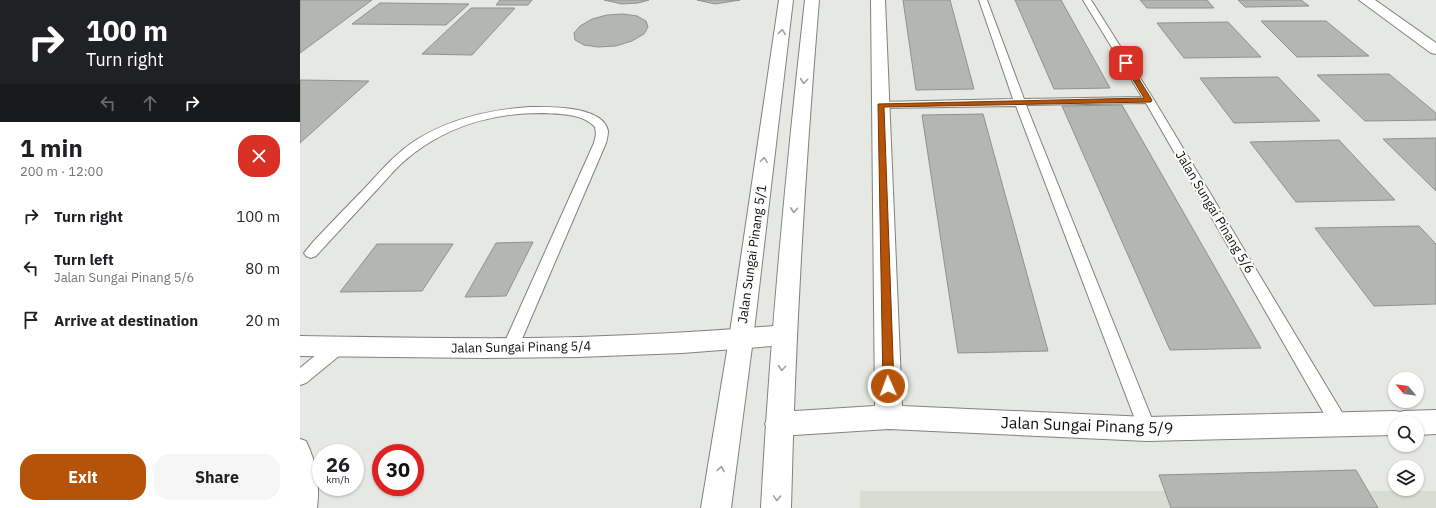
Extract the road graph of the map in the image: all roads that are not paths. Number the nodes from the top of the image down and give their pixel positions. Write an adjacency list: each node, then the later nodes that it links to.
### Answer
1 (786, 0): 13 (street, Jalan Sungai Pinang 5/1, one-way to 1)
2 (812, 0): 12 (street, one-way to 12)
3 (878, 0): 10 (street)
4 (983, 0): 9 (lane)
5 (1087, 0): 8 (lane, Jalan Sungai Pinang 5/6)
6 (1366, 0): 7 (street)
7 (1436, 50)
8 (1149, 100): 9 (lane); 23 (lane, Jalan Sungai Pinang 5/6)
9 (1020, 103): 10 (lane); 24 (lane)
10 (880, 105): 18 (street)
11 (311, 253): 16 (lane)
12 (785, 335): 13 (street); 22 (street, one-way to 22)
13 (741, 339): 16 (street, Jalan Sungai Pinang 5/4); 27 (street, Jalan Sungai Pinang 5/1, one-way to 13)
14 (300, 346): 15 (street, Jalan Sungai Pinang 5/4)
15 (339, 346): 16 (street, Jalan Sungai Pinang 5/4); 17 (lane)
16 (510, 348)
17 (300, 378)
18 (889, 417): 22 (street, Jalan Sungai Pinang 5/9); 24 (street, Jalan Sungai Pinang 5/9)
19 (1424, 422): 20 (street)
20 (1436, 422)
21 (1388, 423): 23 (street, Jalan Sungai Pinang 5/9)
22 (779, 424): 28 (street, one-way to 28)
23 (1340, 425): 24 (street, Jalan Sungai Pinang 5/9)
24 (1147, 429)
25 (300, 447): 26 (lane)
26 (307, 508)
27 (716, 508)
28 (776, 508)

